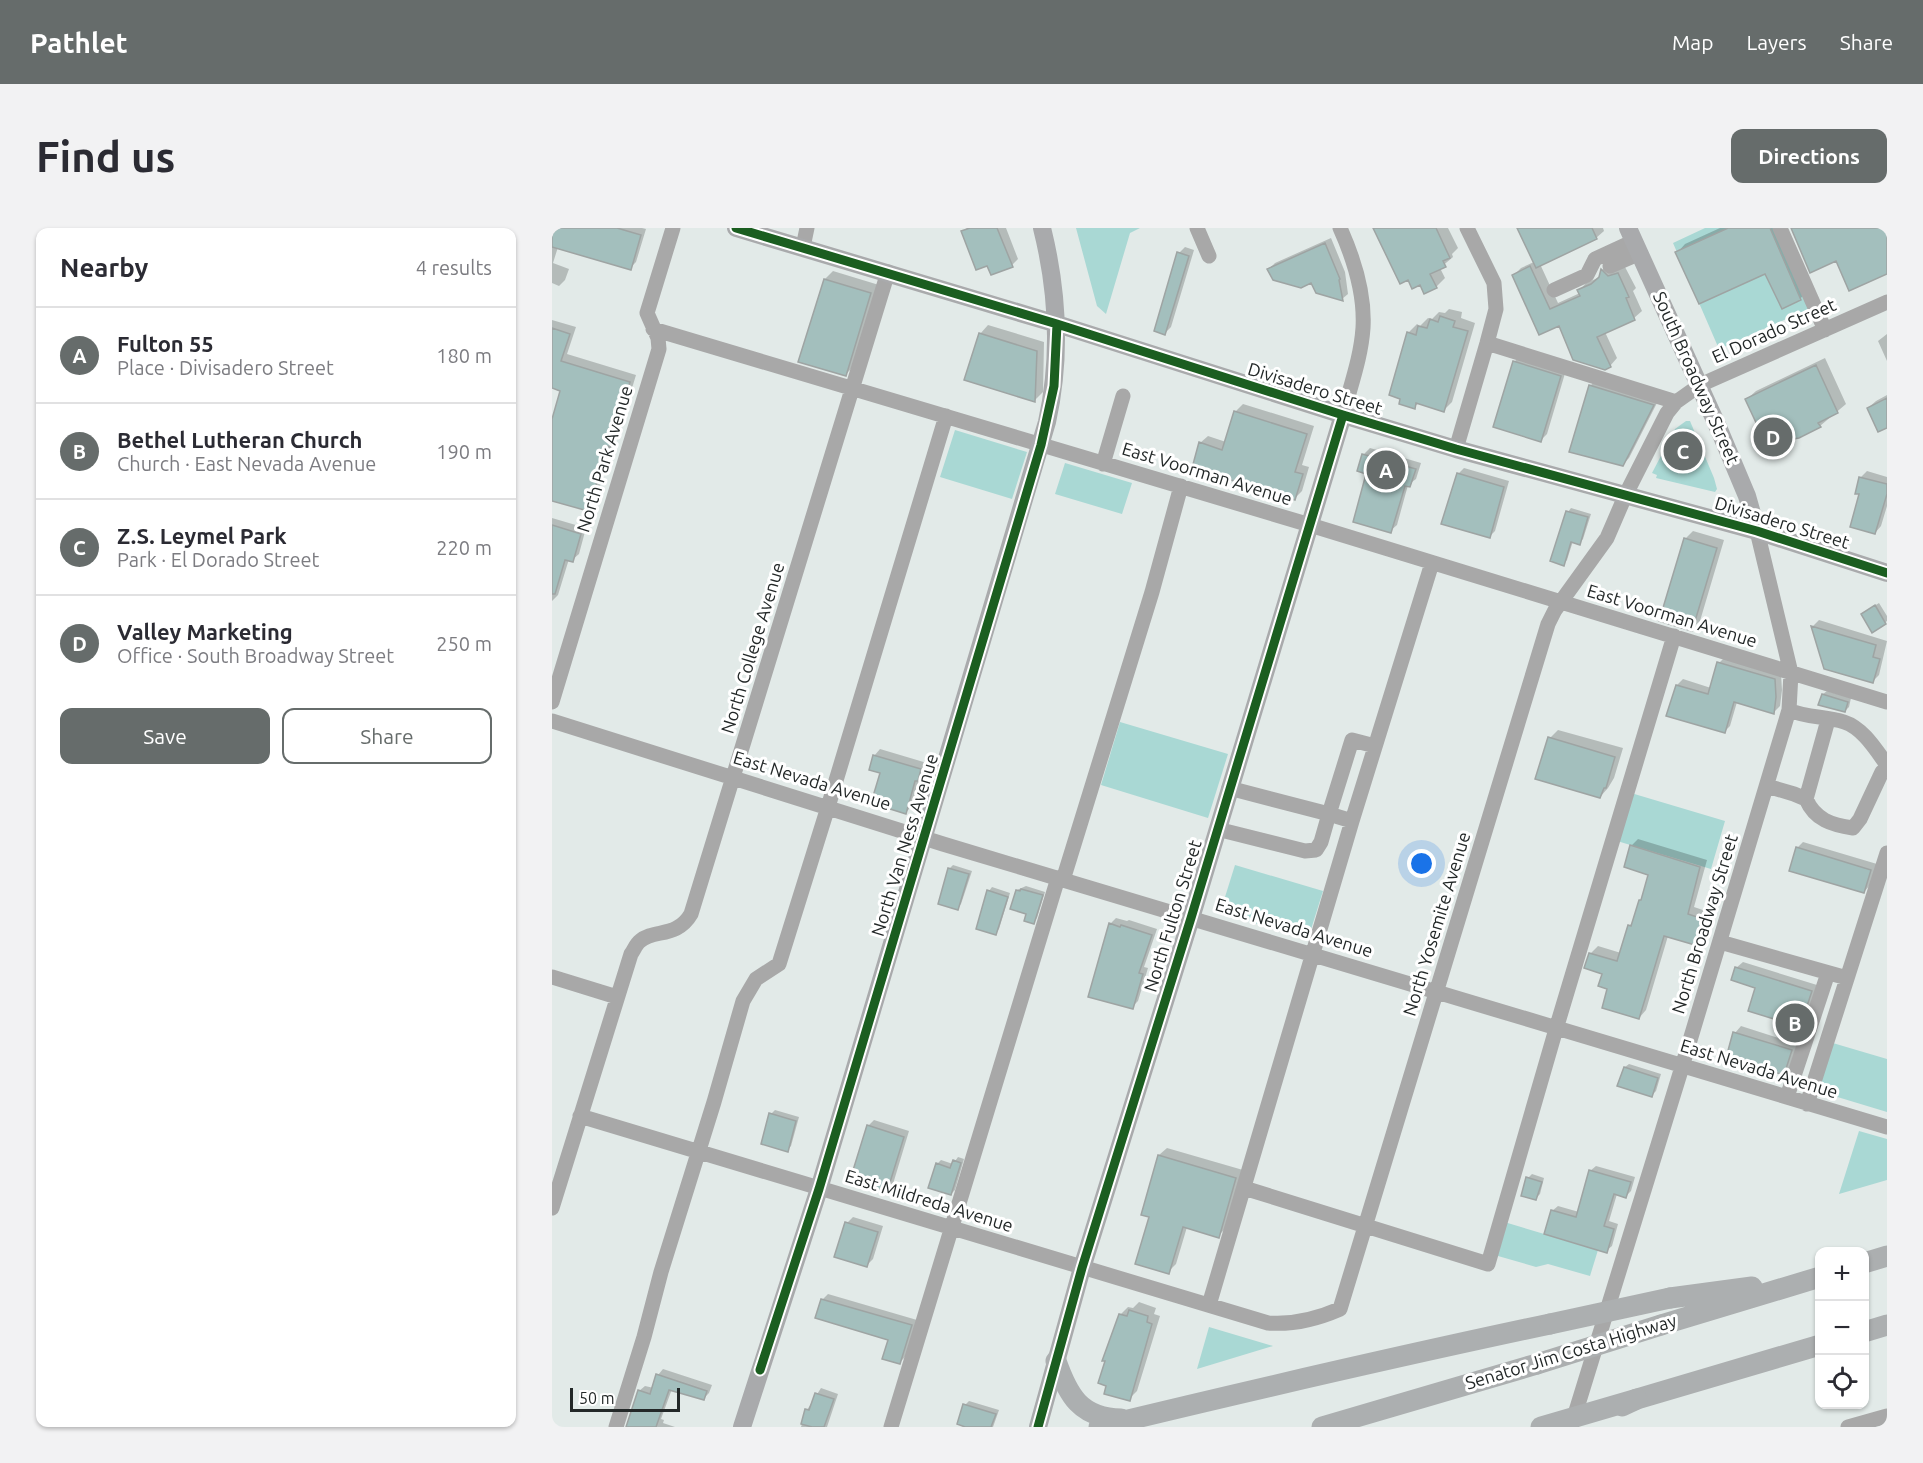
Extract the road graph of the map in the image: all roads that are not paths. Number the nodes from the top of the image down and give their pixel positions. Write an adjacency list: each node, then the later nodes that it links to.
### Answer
1 (673, 228): 17 (street, North Park Avenue)
2 (736, 228): 10 (main road, Divisadero Street)
3 (807, 228): 10 (street)
4 (1042, 228): 16 (main road, North Van Ness Avenue)
5 (1197, 228): 11 (street)
6 (1340, 228): 24 (street)
7 (1467, 228): 19 (street)
8 (1780, 228): 18 (street)
9 (1634, 241): 12 (street); 12 (street); 20 (main road, South Broadway Street)
10 (803, 248): 13 (main road, Divisadero Street)
11 (1209, 256)
12 (1599, 271): 14 (street)
13 (888, 272): 16 (main road, Divisadero Street); 21 (street, North College Avenue)
14 (1554, 290)
15 (1887, 302): 18 (street, El Dorado Street)
16 (1057, 324): 24 (main road, Divisadero Street); 26 (main road, North Van Ness Avenue)
17 (653, 329): 21 (street, East Voorman Avenue); 38 (street, North Park Avenue)
18 (1825, 330): 20 (street, El Dorado Street)
19 (1488, 344): 23 (street); 27 (street)
20 (1700, 385): 23 (street, El Dorado Street); 32 (main road, South Broadway Street)
21 (853, 388): 25 (street, East Voorman Avenue); 45 (street, North College Avenue)
22 (1123, 396): 28 (street)
23 (1676, 402): 30 (street, El Dorado Street)
24 (1343, 415): 27 (main road, Divisadero Street); 31 (main road, North Fulton Street)
25 (946, 416): 26 (street, East Voorman Avenue); 49 (street)
26 (1041, 444): 28 (street, East Voorman Avenue); 53 (main road, North Van Ness Avenue)
27 (1456, 449): 30 (main road, Divisadero Street)
28 (1103, 464): 29 (street, East Voorman Avenue)
29 (1181, 486): 31 (street, East Voorman Avenue); 55 (street)
30 (1626, 494): 32 (main road, Divisadero Street); 35 (street, North Yosemite Avenue)
31 (1310, 525): 33 (street, East Voorman Avenue); 47 (main road, North Fulton Street)
32 (1757, 531): 34 (main road, Divisadero Street); 37 (street, North Broadway Street)
33 (1432, 563): 35 (street, East Voorman Avenue); 43 (street)
34 (1887, 573)
35 (1560, 602): 36 (street, East Voorman Avenue); 62 (street, North Yosemite Avenue)
36 (1674, 636): 37 (street, East Voorman Avenue); 64 (street)
37 (1791, 672): 39 (street, East Voorman Avenue); 40 (street, North Broadway Street)
38 (552, 702)
39 (1887, 702)
40 (1789, 710): 41 (street); 46 (street, North Broadway Street)
41 (1828, 720): 44 (street); 48 (street)
42 (552, 721): 45 (street, East Nevada Avenue)
43 (1375, 746): 50 (street); 51 (street)
44 (1887, 767): 48 (street)
45 (734, 778): 49 (street, East Nevada Avenue); 63 (street, North College Avenue)
46 (1767, 786): 48 (street); 57 (street, North Broadway Street)
47 (1229, 788): 50 (street); 52 (main road, North Fulton Street)
48 (1806, 799)
49 (828, 807): 53 (street, East Nevada Avenue); 70 (street)
50 (1329, 814): 51 (street); 52 (street)
51 (1353, 821): 58 (street)
52 (1217, 829): 56 (main road, North Fulton Street)
53 (925, 838): 55 (street, East Nevada Avenue); 71 (main road, North Van Ness Avenue)
54 (1887, 853): 61 (street)
55 (1061, 879): 56 (street, East Nevada Avenue); 75 (street)
56 (1191, 918): 58 (street, East Nevada Avenue); 78 (main road, North Fulton Street)
57 (1720, 942): 59 (street); 65 (street, North Broadway Street)
58 (1314, 954): 62 (street, East Nevada Avenue); 72 (street)
59 (1828, 973): 61 (street); 66 (street)
60 (552, 977): 63 (street)
61 (1847, 978): 67 (street)
62 (1437, 992): 64 (street, East Nevada Avenue); 74 (street, North Yosemite Avenue)
63 (617, 997): 68 (street, North College Avenue)
64 (1556, 1029): 65 (street, East Nevada Avenue); 74 (street)
65 (1682, 1067): 66 (street, East Nevada Avenue); 97 (street, North Broadway Street)
66 (1787, 1098): 67 (street, East Nevada Avenue)
67 (1807, 1104): 69 (street, East Nevada Avenue)
68 (580, 1116): 70 (street, East Mildreda Avenue); 73 (street, North College Avenue)
69 (1887, 1127)
70 (698, 1152): 71 (street, East Mildreda Avenue); 90 (street)
71 (819, 1188): 75 (street, East Mildreda Avenue); 91 (main road, North Van Ness Avenue)
72 (1244, 1188): 74 (street); 81 (street)
73 (552, 1208)
74 (1366, 1226): 82 (street, North Yosemite Avenue)
75 (952, 1228): 78 (street, East Mildreda Avenue); 92 (street)
76 (1887, 1256): 77 (highway)
77 (1869, 1261)
78 (1082, 1268): 81 (street, East Mildreda Avenue); 86 (main road, North Fulton Street)
79 (1815, 1277): 89 (highway, bridge)
80 (1815, 1278): 95 (highway, Senator Jim Costa Highway, bridge)
81 (1209, 1305): 82 (street, East Mildreda Avenue)
82 (1268, 1323)
83 (1887, 1325): 84 (highway)
84 (1869, 1330)
85 (1815, 1346): 87 (highway)
86 (1056, 1361): 89 (highway); 93 (main road, North Fulton Street)
87 (1637, 1399): 96 (highway, bridge); 97 (highway, bridge)
88 (1887, 1416): 98 (street)
89 (1134, 1418): 94 (highway)
90 (616, 1427)
91 (742, 1427)
92 (891, 1427)
93 (1038, 1427)
94 (1099, 1427)
95 (1322, 1427)
96 (1541, 1427)
97 (1573, 1427)
98 (1848, 1427)

